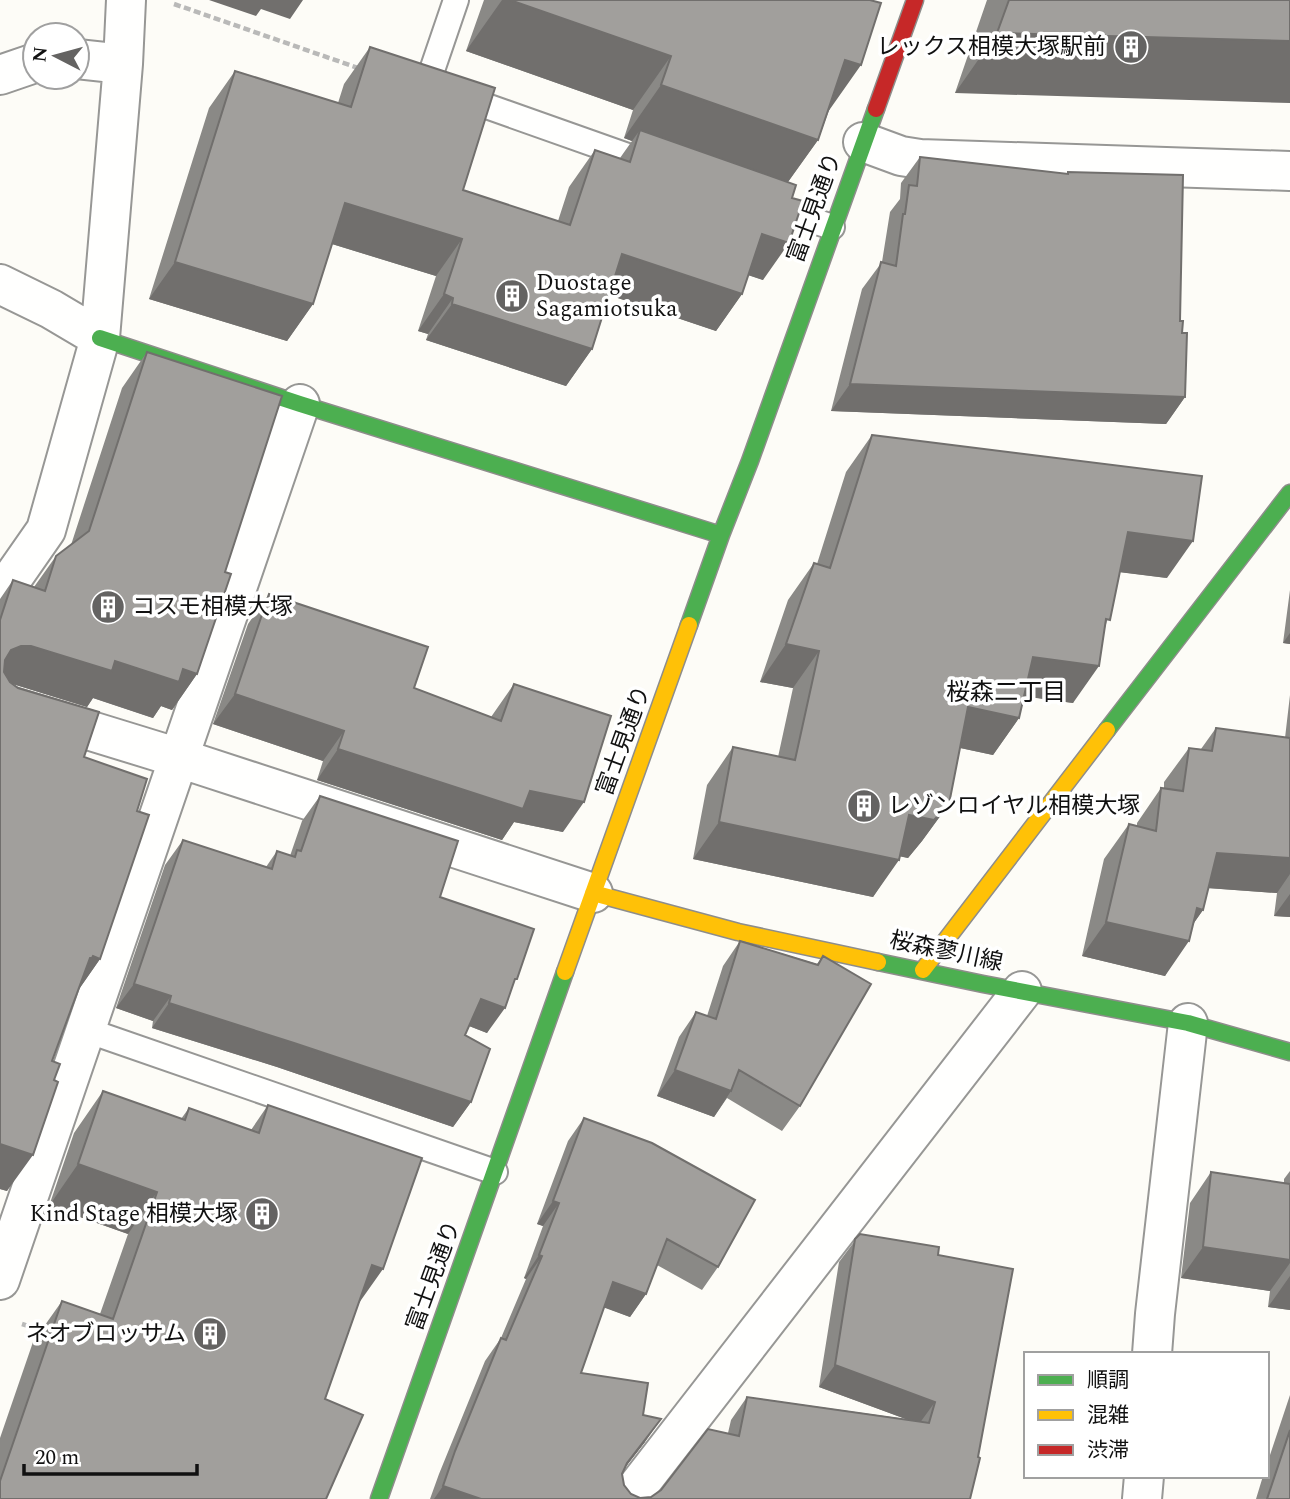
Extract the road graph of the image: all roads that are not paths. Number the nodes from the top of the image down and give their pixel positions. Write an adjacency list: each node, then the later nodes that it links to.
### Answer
1 (126, 0): 5 (street)
2 (456, 0): 10 (lane)
3 (915, 0): 8 (street, 富士見通り)
4 (91, 61): 5 (street)
5 (123, 64): 14 (street)
6 (21, 68): 7 (street)
7 (0, 75)
8 (863, 142): 9 (street); 12 (street, 富士見通り)
9 (1290, 171)
10 (675, 173)
11 (741, 196): 12 (lane)
12 (832, 227): 17 (street, 富士見通り)
13 (0, 284): 14 (street)
14 (100, 338): 15 (street); 18 (street)
15 (300, 404): 17 (street); 20 (street)
16 (1290, 493): 22 (street)
17 (721, 535): 21 (street, 富士見通り)
18 (0, 586)
19 (0, 703): 20 (street)
20 (179, 758): 21 (street); 25 (street)
21 (593, 893): 22 (street, 桜森蓼川線); 27 (street, 富士見通り)
22 (923, 970): 23 (street, 桜森蓼川線)
23 (1022, 991): 24 (street, 桜森蓼川線); 32 (street)
24 (1188, 1023): 26 (street, 桜森蓼川線); 29 (street)
25 (86, 1030): 27 (lane); 28 (street)
26 (1290, 1052)
27 (495, 1172): 31 (street, 富士見通り)
28 (0, 1280)
29 (1152, 1352)
30 (1144, 1478): 33 (street)
31 (379, 1499)
32 (628, 1499)
33 (1142, 1499)

